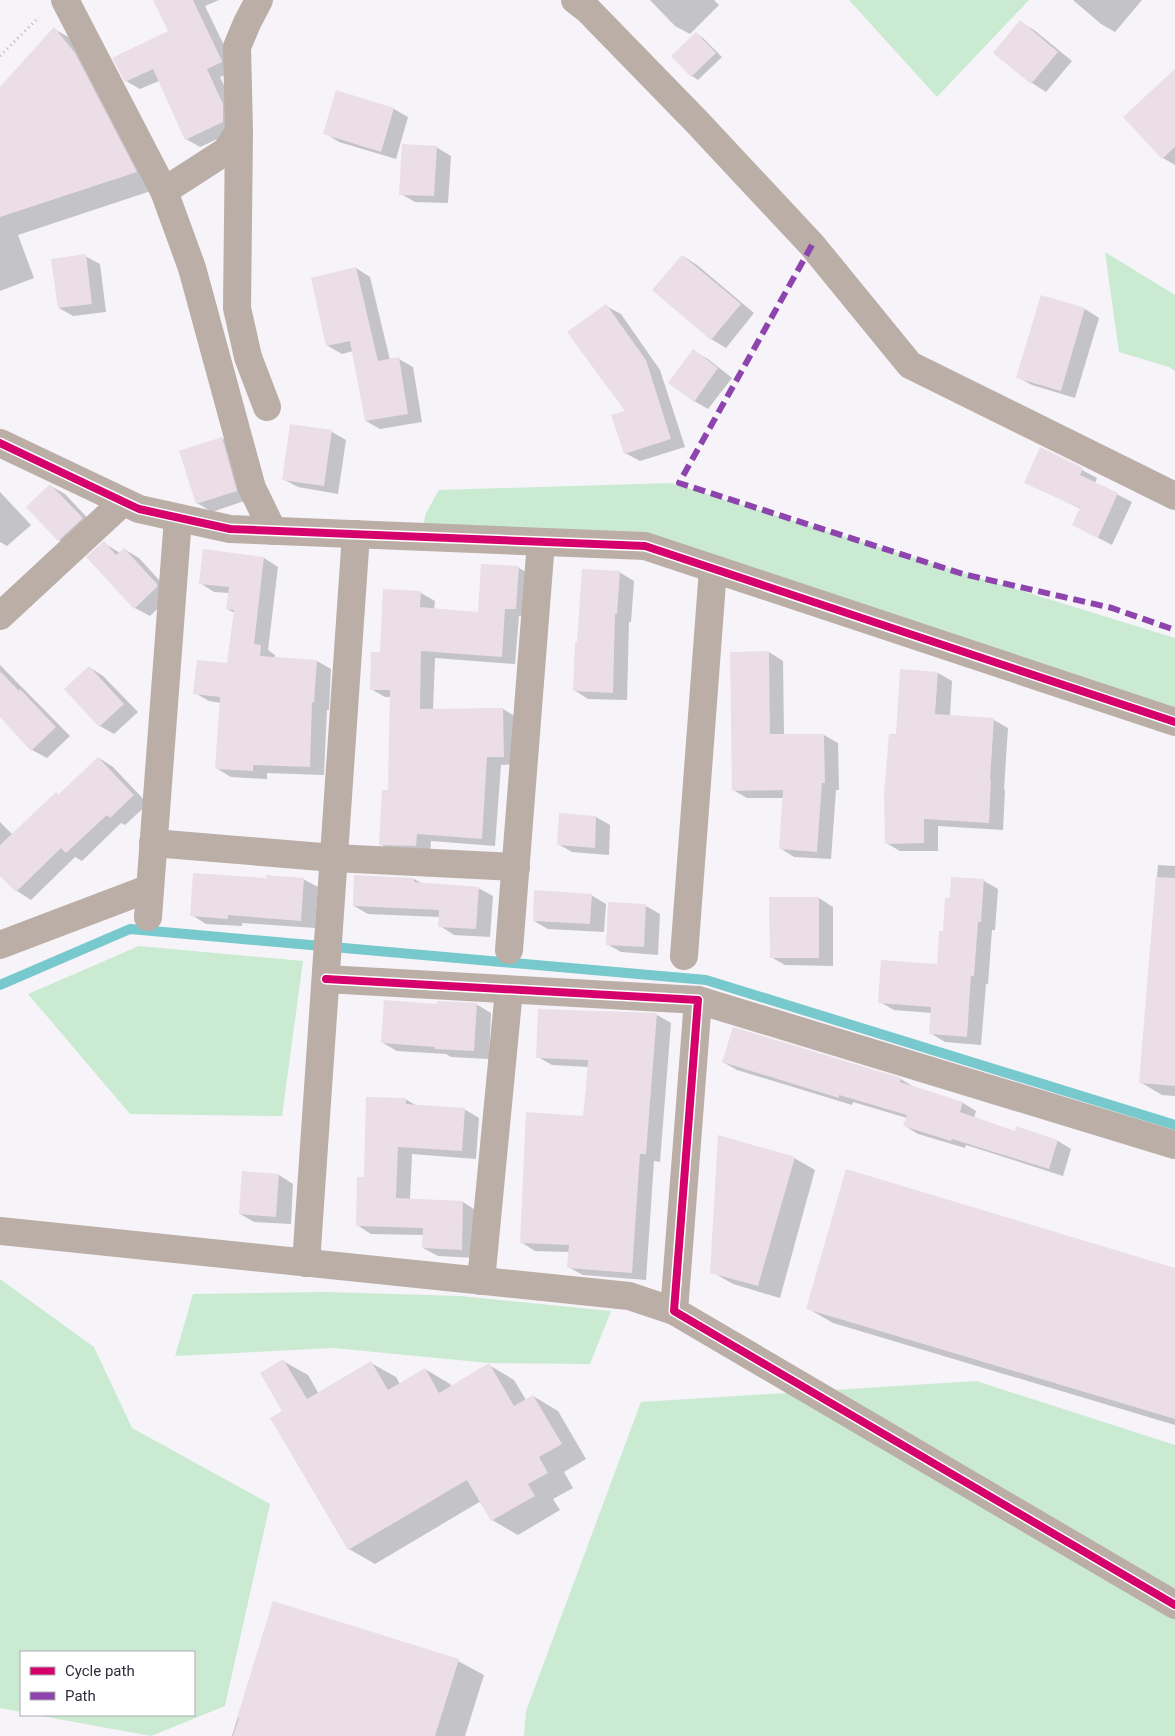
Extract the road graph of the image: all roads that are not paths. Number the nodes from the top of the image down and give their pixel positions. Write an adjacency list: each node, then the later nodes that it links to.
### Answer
1 (65, 0): 5 (street)
2 (259, 0): 4 (street)
3 (575, 0): 8 (street)
4 (239, 132): 5 (street); 6 (street)
5 (164, 191): 11 (street)
6 (267, 407)
7 (0, 443): 9 (street)
8 (1175, 496)
9 (123, 502): 10 (street); 15 (street)
10 (178, 518): 11 (street); 17 (street)
11 (273, 531): 12 (street)
12 (356, 534): 13 (street); 18 (street)
13 (540, 542): 14 (street); 19 (street)
14 (713, 569): 16 (street); 24 (street)
15 (0, 616)
16 (1175, 722)
17 (153, 843): 18 (street); 20 (street)
18 (334, 858): 19 (street); 25 (street)
19 (516, 867): 23 (street)
20 (150, 888): 21 (street); 22 (street)
21 (148, 917)
22 (0, 945)
23 (509, 950)
24 (684, 956)
25 (326, 979): 26 (street); 30 (street)
26 (509, 990): 27 (street); 31 (street)
27 (698, 1000): 28 (street); 32 (street)
28 (1175, 1145)
29 (0, 1231): 30 (street)
30 (306, 1263): 31 (street)
31 (481, 1281): 32 (street)
32 (674, 1311): 33 (street)
33 (1175, 1605)

